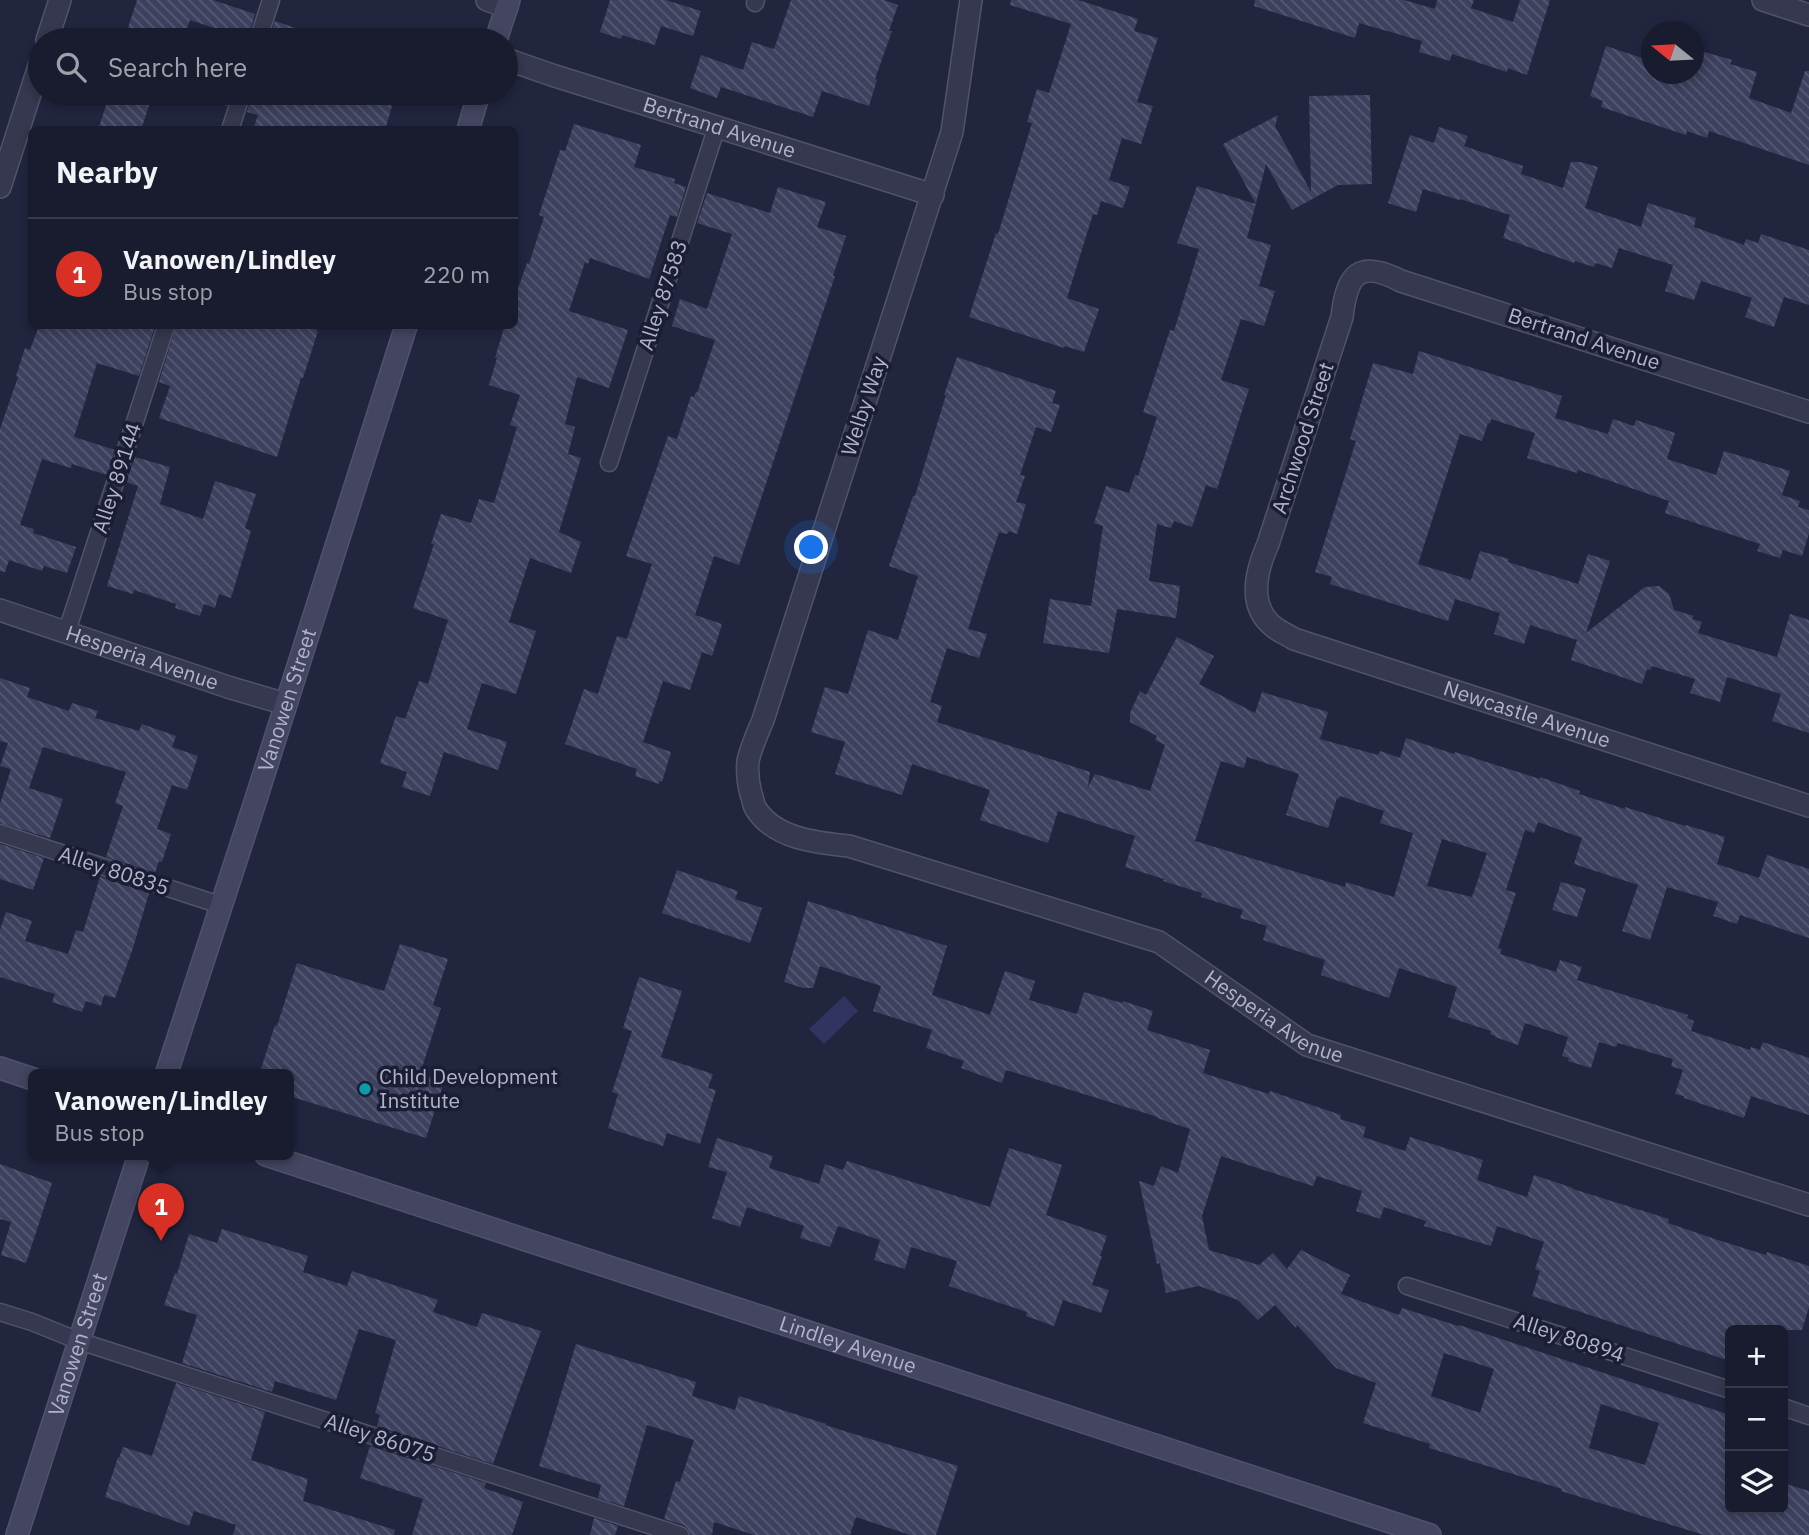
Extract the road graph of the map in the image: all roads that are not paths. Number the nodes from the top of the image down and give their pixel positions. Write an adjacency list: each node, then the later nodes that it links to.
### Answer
1 (61, 0): 7 (street)
2 (271, 0): 8 (lane)
3 (971, 0): 18 (street, Welby Way)
4 (1763, 0): 6 (street)
5 (501, 2): 9 (main road)
6 (1809, 15)
7 (51, 28)
8 (262, 28)
9 (498, 28)
10 (518, 63): 16 (street, Bertrand Avenue)
11 (28, 100): 17 (street)
12 (238, 105): 14 (lane)
13 (475, 105): 15 (main road)
14 (231, 126)
15 (469, 126)
16 (717, 126): 18 (street, Bertrand Avenue); 23 (lane, Alley 87583)
17 (0, 187)
18 (933, 195): 29 (street, Welby Way)
19 (1358, 272): 22 (street, Bertrand Avenue); 24 (street, Archwood Street)
20 (165, 329): 26 (lane, Alley 89144)
21 (405, 329): 27 (main road, Vanowen Street)
22 (1809, 412)
23 (609, 463)
24 (1258, 606): 28 (street, Newcastle Avenue)
25 (0, 610): 26 (street, Hesperia Avenue)
26 (67, 631): 27 (street, Hesperia Avenue)
27 (286, 704): 31 (main road, Vanowen Street)
28 (1809, 806)
29 (755, 808): 37 (street, Hesperia Avenue)
30 (4, 835): 31 (lane, Alley 80835)
31 (220, 905): 33 (main road, Vanowen Street)
32 (0, 1068): 34 (main road)
33 (168, 1069)
34 (28, 1077)
35 (137, 1160): 40 (main road, Vanowen Street)
36 (281, 1160): 46 (main road, Lindley Avenue)
37 (1809, 1205)
38 (1408, 1286): 41 (lane, Alley 80894)
39 (0, 1312): 40 (lane, Alley 86075)
40 (79, 1341): 44 (main road, Vanowen Street); 45 (lane, Alley 86075)
41 (1725, 1388)
42 (1788, 1409): 43 (lane)
43 (1809, 1416)
44 (17, 1535)
45 (680, 1535)
46 (1430, 1535)

